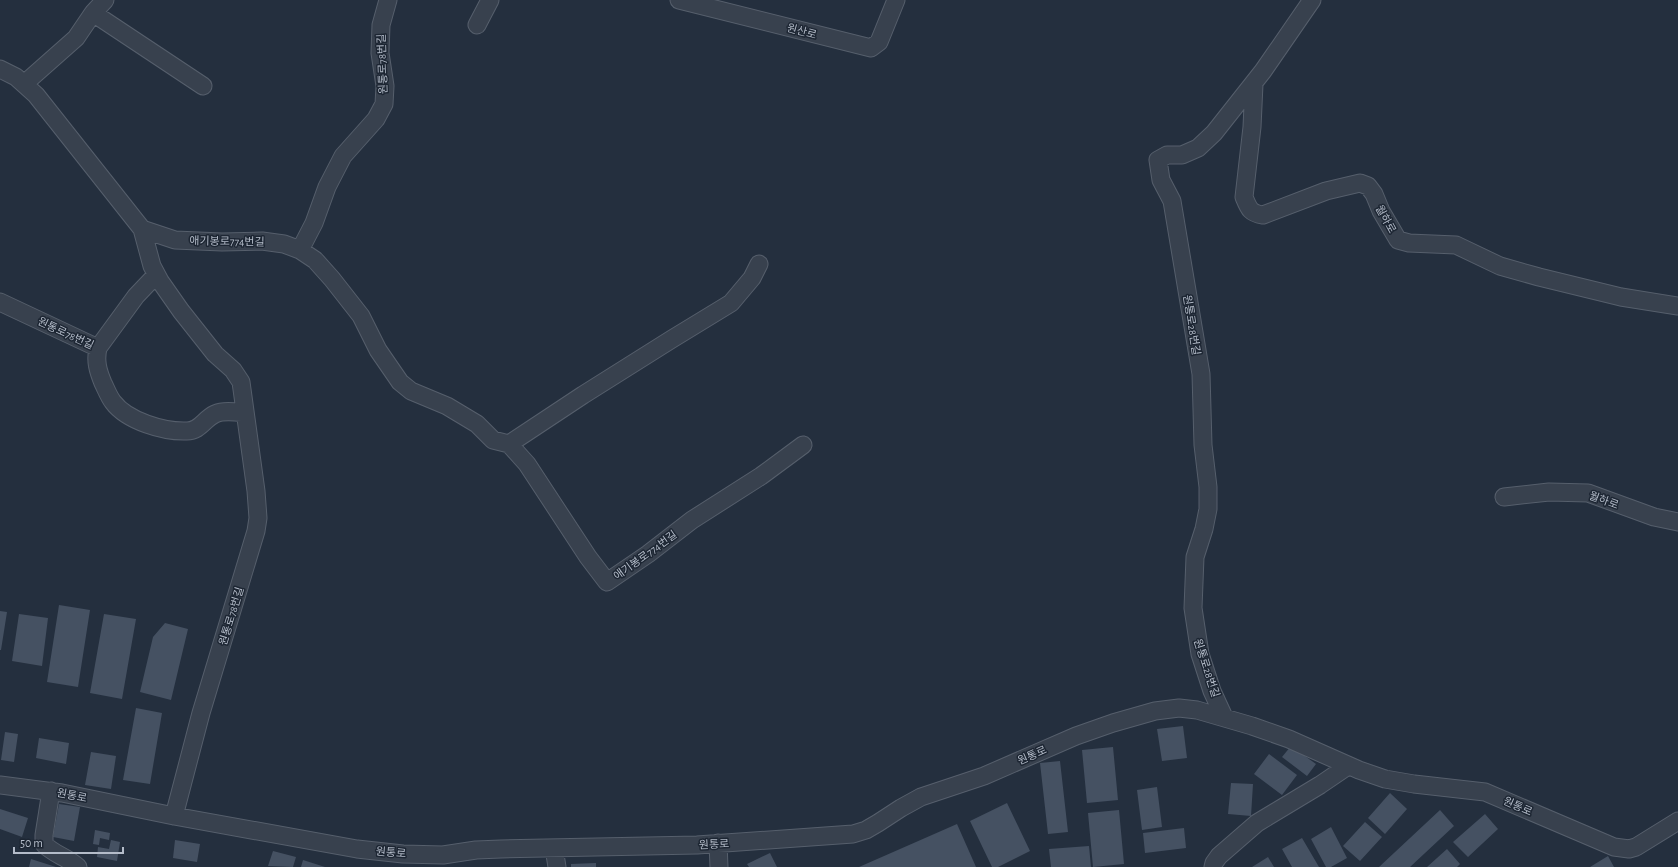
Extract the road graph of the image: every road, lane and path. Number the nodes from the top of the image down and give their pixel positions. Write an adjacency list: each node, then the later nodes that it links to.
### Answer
1 (105, 0): 7 (street)
2 (388, 0): 14 (street, 원통로78번길)
3 (490, 0): 8 (street)
4 (679, 0): 5 (street, 원산로)
5 (896, 0)
6 (1312, 0): 11 (street, 원통로28번길)
7 (93, 13): 10 (street); 12 (street)
8 (477, 24)
9 (0, 69): 10 (street)
10 (24, 84): 13 (street)
11 (1254, 84): 18 (street, 월하로); 25 (street, 원통로28번길)
12 (203, 86)
13 (142, 230): 14 (street, 애기봉로774번길); 16 (street)
14 (300, 250): 21 (street, 애기봉로774번길)
15 (759, 264): 21 (street)
16 (156, 275): 19 (street); 20 (street, 원통로78번길)
17 (0, 302): 19 (street, 원통로78번길)
18 (1678, 306)
19 (98, 348): 20 (street, 원통로78번길)
20 (245, 413): 29 (street, 원통로78번길)
21 (509, 444): 22 (street, 애기봉로774번길)
22 (803, 445)
23 (1504, 497): 24 (street, 월하로)
24 (1678, 522)
25 (1224, 717): 26 (street, 원통로); 31 (street, 원통로)
26 (1348, 766): 30 (street, 원통로); 36 (street)
27 (0, 785): 28 (street, 원통로)
28 (50, 791): 29 (street, 원통로); 33 (street, 원통로)
29 (174, 816): 32 (street, 원통로)
30 (1678, 822)
31 (718, 843): 32 (street, 원통로); 35 (street)
32 (554, 848): 34 (street)
33 (78, 867)
34 (557, 867)
35 (719, 867)
36 (1213, 867)

